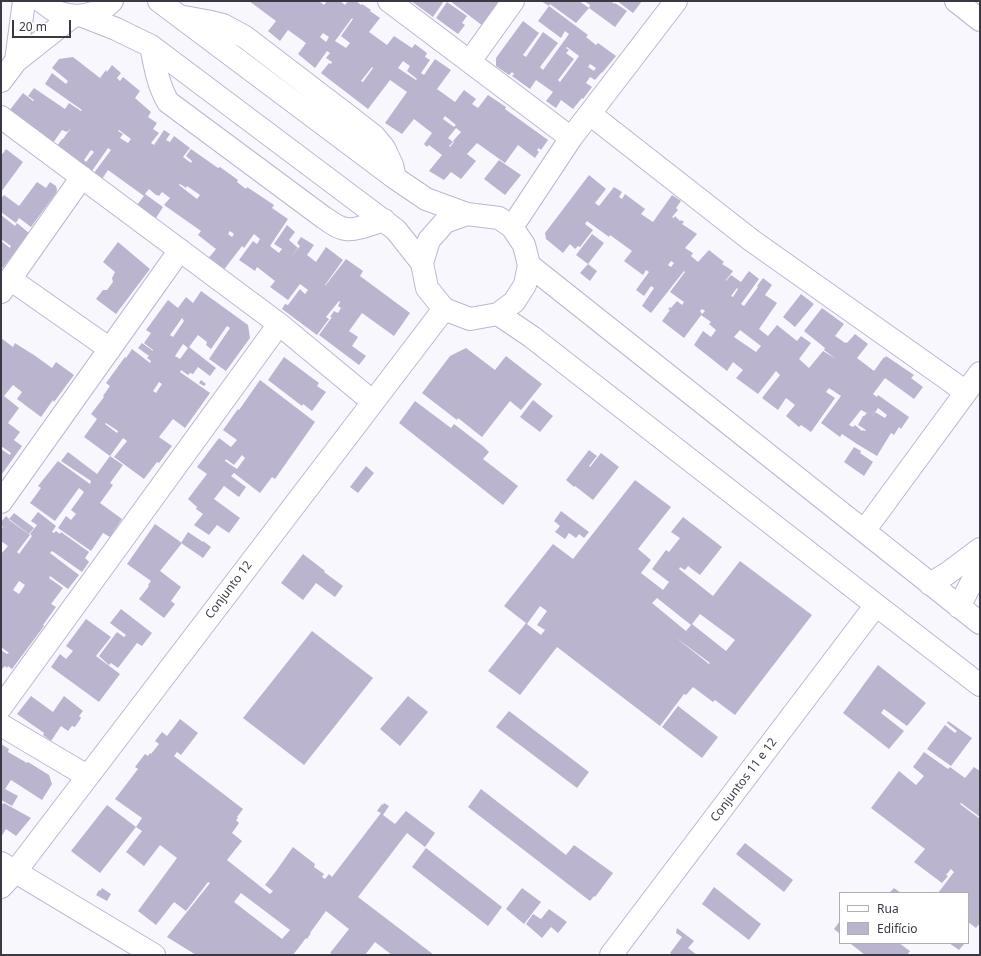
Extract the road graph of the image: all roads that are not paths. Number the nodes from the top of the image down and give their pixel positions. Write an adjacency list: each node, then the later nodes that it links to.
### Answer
1 (24, 1): 12 (street)
2 (41, 1): 9 (street)
3 (112, 1): 9 (street)
4 (159, 1): 19 (street)
5 (389, 1): 13 (street)
6 (513, 1): 13 (street)
7 (676, 1): 15 (street)
8 (956, 1): 10 (street)
9 (76, 12): 11 (street); 12 (street)
10 (980, 20)
11 (151, 46): 20 (street); 20 (street)
12 (16, 62): 14 (street)
13 (470, 62): 17 (street)
14 (1, 81)
15 (590, 114): 17 (street); 31 (street)
16 (1, 117): 18 (street)
17 (572, 138): 21 (street)
18 (82, 177): 22 (street); 25 (street)
19 (467, 214): 21 (street); 23 (street)
20 (384, 220): 23 (street)
21 (512, 227): 24 (street)
22 (180, 250): 28 (street); 29 (street)
23 (422, 263): 26 (street)
24 (529, 265): 27 (street); 34 (street)
25 (6, 285): 29 (street)
26 (444, 309): 27 (street); 32 (street, Conjunto 12)
27 (498, 314): 38 (street)
28 (279, 324): 32 (street); 42 (street)
29 (110, 349): 33 (street)
30 (980, 373): 31 (street)
31 (966, 392): 34 (street)
32 (373, 402): 44 (street, Conjunto 12)
33 (1, 502)
34 (864, 531): 37 (street)
35 (980, 549): 37 (street)
36 (980, 566): 39 (street)
37 (930, 584): 39 (street)
38 (876, 605): 41 (street); 47 (street, Conjuntos 11 e 12)
39 (959, 607): 40 (street)
40 (980, 623)
41 (980, 685)
42 (1, 707)
43 (1, 725): 44 (street)
44 (87, 776): 45 (street, Conjunto 12)
45 (6, 874): 46 (street)
46 (154, 955)
47 (611, 955)

